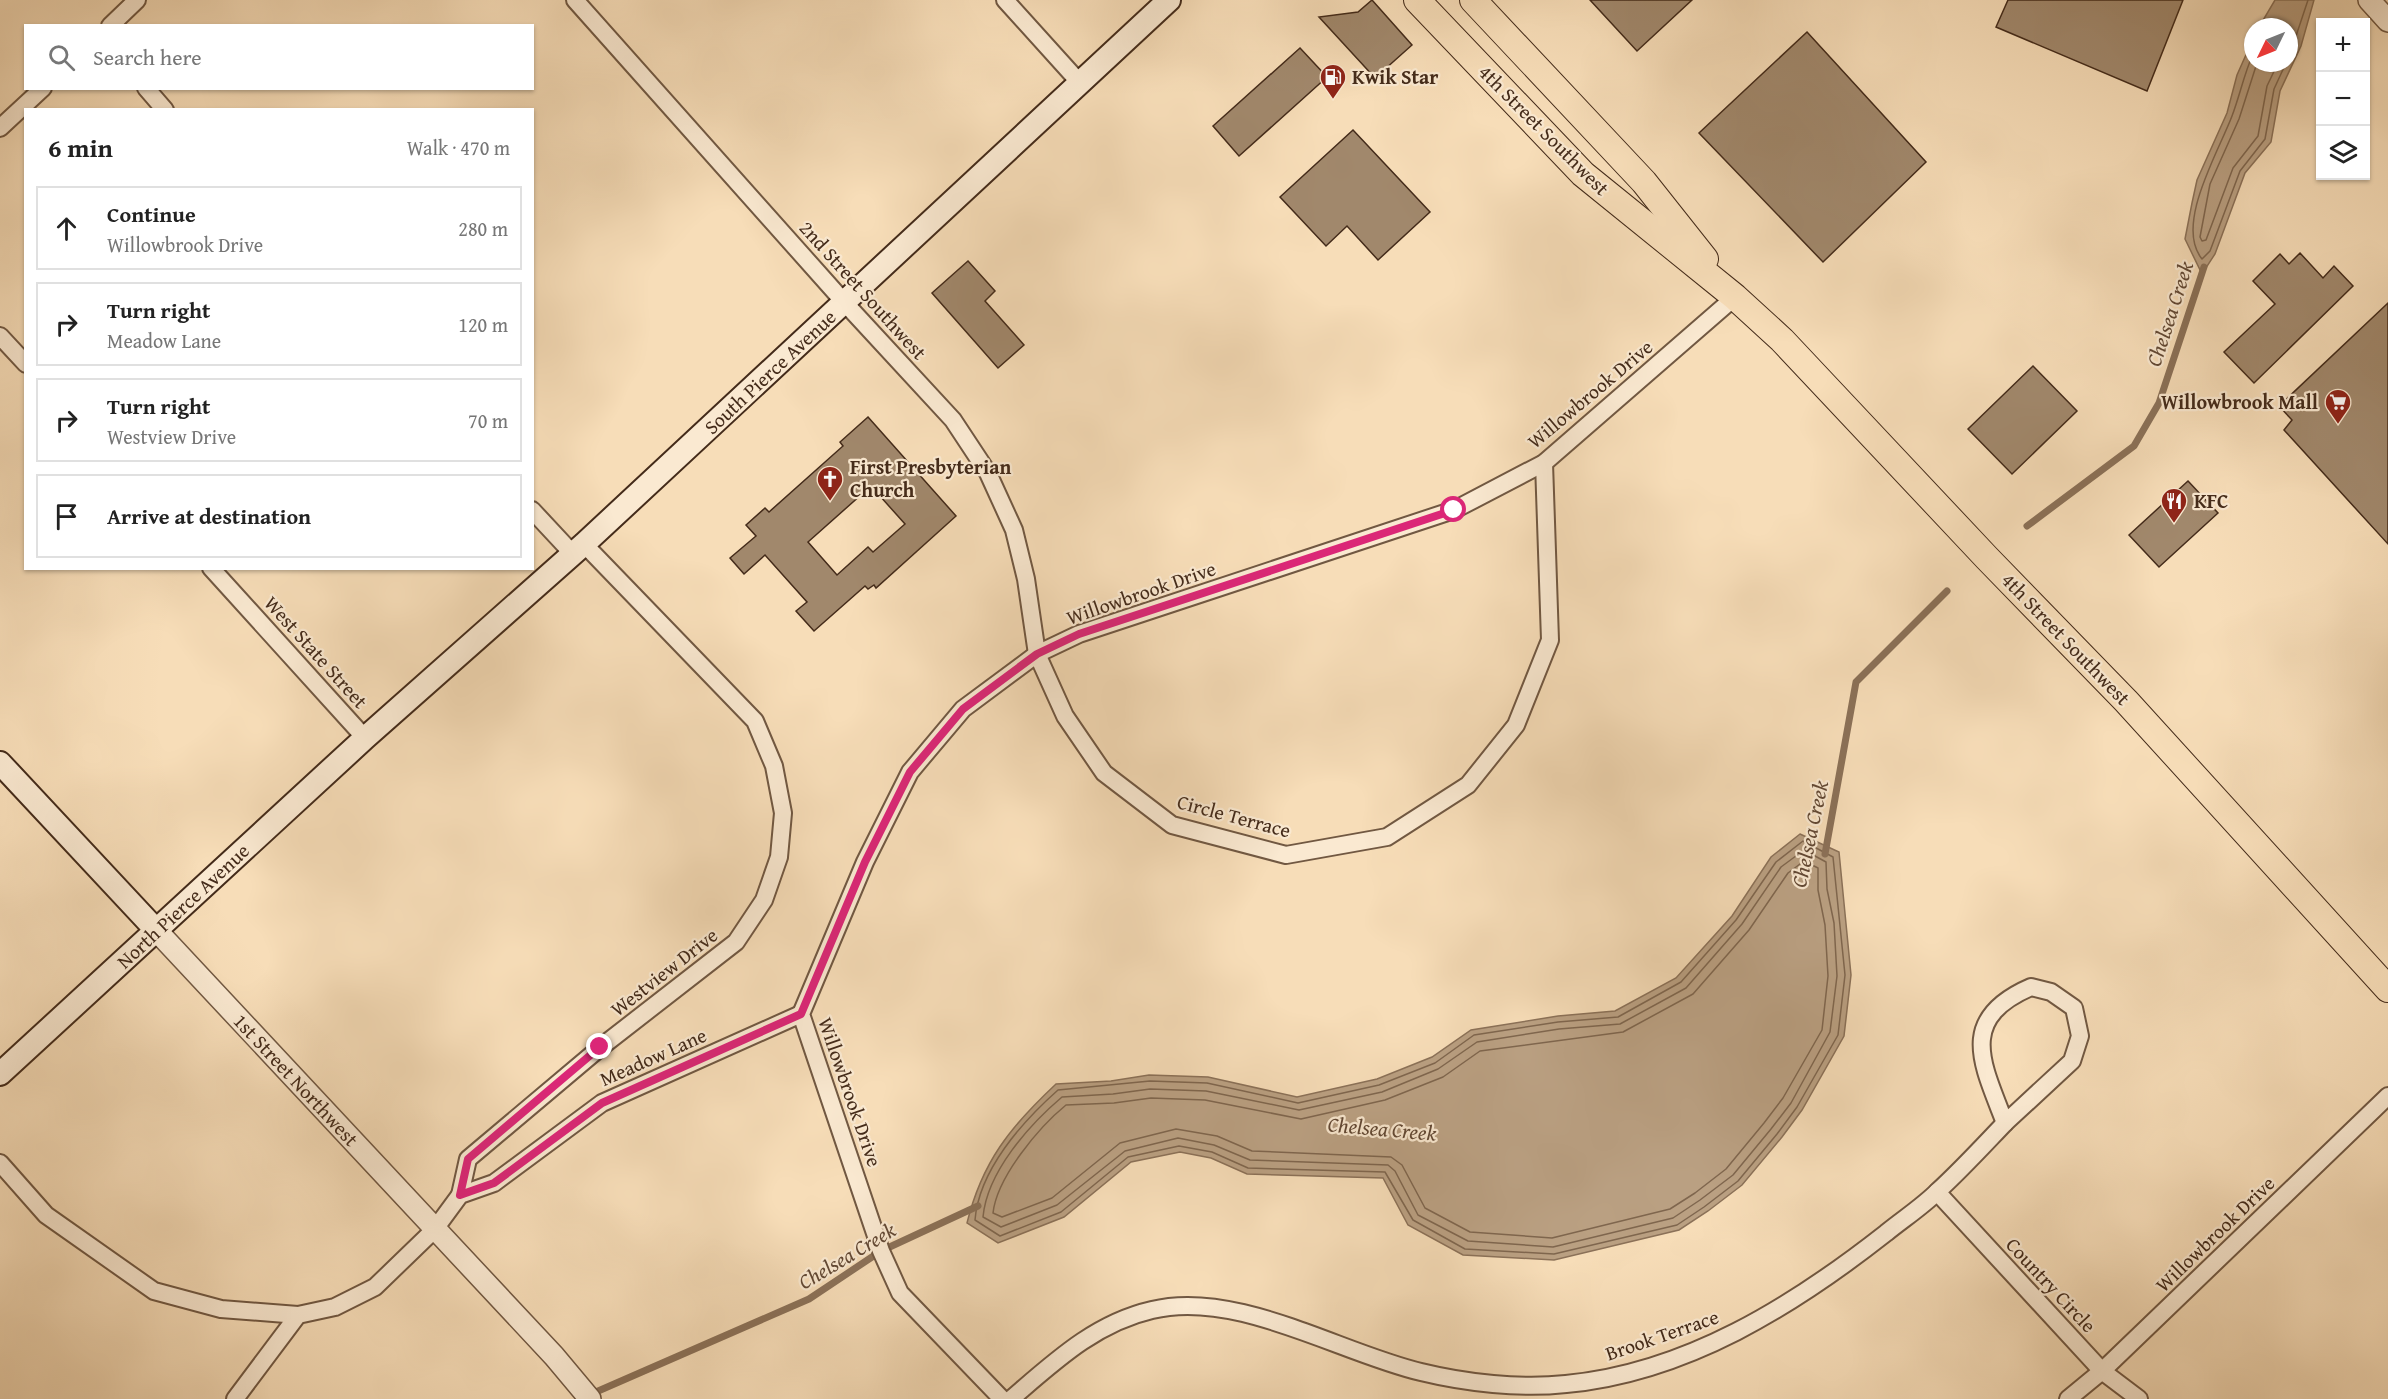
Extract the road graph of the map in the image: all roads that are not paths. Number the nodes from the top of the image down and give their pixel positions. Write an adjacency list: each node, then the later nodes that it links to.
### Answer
1 (137, 0): 9 (street)
2 (575, 0): 16 (street, 2nd Street Southwest)
3 (1005, 0): 10 (street)
4 (1169, 0): 10 (main road, South Pierce Avenue)
5 (1417, 0): 15 (main road, 4th Street Southwest)
6 (1473, 0): 15 (main road, 4th Street Southwest)
7 (2369, 0): 8 (street)
8 (2388, 21)
9 (112, 24)
10 (1080, 83): 16 (main road, South Pierce Avenue)
11 (41, 90): 14 (street)
12 (148, 90): 13 (street)
13 (163, 108)
14 (0, 128)
15 (1735, 297): 19 (street, Willowbrook Drive); 27 (main road, 4th Street Southwest)
16 (844, 302): 21 (main road, South Pierce Avenue); 23 (street, 2nd Street Southwest)
17 (0, 336): 18 (street)
18 (24, 362)
19 (1544, 463): 23 (street, Willowbrook Drive); 23 (street, Circle Terrace)
20 (534, 512): 21 (street, Westview Drive)
21 (579, 549): 24 (main road, South Pierce Avenue); 34 (street, Westview Drive)
22 (213, 570): 24 (street, West State Street)
23 (1037, 654): 28 (street, Willowbrook Drive)
24 (365, 738): 26 (main road, North Pierce Avenue)
25 (0, 763): 26 (main road, 1st Street Northwest)
26 (156, 930): 29 (main road, North Pierce Avenue); 35 (street, 1st Street Northwest)
27 (2388, 989)
28 (801, 1014): 34 (street, Meadow Lane); 40 (street, Willowbrook Drive)
29 (0, 1074)
30 (2388, 1096): 37 (street, Willowbrook Drive)
31 (2005, 1123): 31 (street, Brook Terrace); 33 (street, Brook Terrace)
32 (0, 1163): 36 (street)
33 (1937, 1192): 37 (street, Country Circle); 41 (street, Brook Terrace)
34 (460, 1195): 35 (street)
35 (435, 1229): 36 (street); 39 (street, 1st Street Northwest)
36 (298, 1315): 38 (street)
37 (2102, 1371): 42 (street, Willowbrook Drive); 43 (street, Country Circle)
38 (235, 1399)
39 (590, 1399)
40 (1002, 1399)
41 (1011, 1399)
42 (2068, 1399)
43 (2139, 1399)

